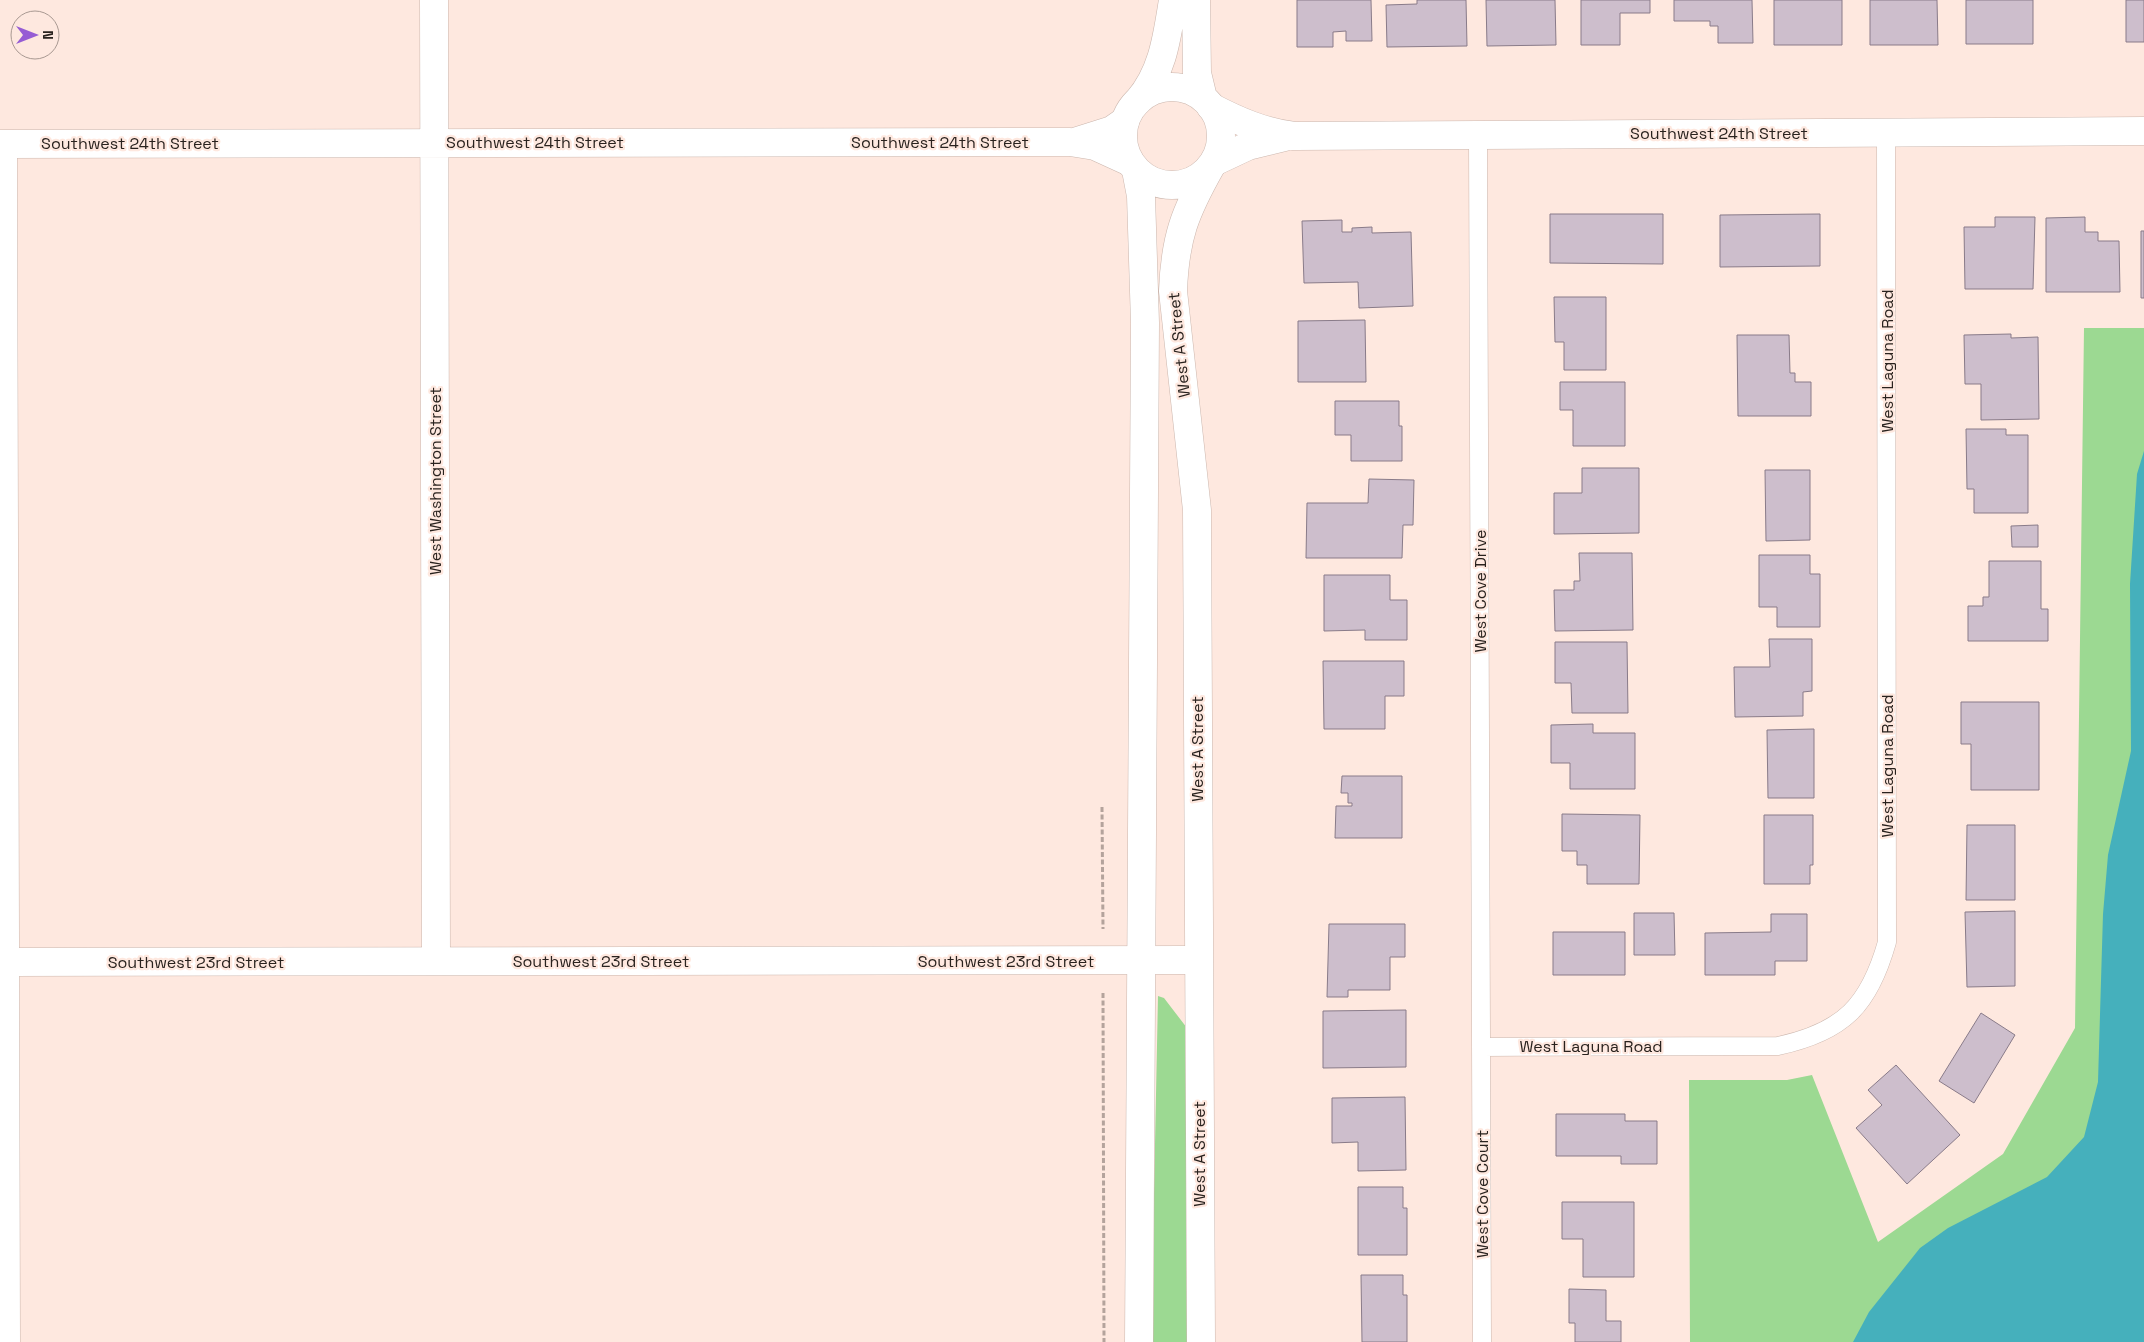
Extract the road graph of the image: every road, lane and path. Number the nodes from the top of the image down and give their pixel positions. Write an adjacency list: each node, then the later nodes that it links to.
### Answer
1 (434, 0): 10 (street, West Washington Street)
2 (1173, 0): 5 (street)
3 (1196, 0): 4 (street)
4 (1207, 102): 5 (street); 9 (street, Southwest 24th Street); 13 (street)
5 (1130, 112): 11 (street, Southwest 24th Street); 14 (street)
6 (2144, 131): 7 (street, Southwest 24th Street)
7 (1886, 132): 8 (street, Southwest 24th Street); 21 (lane, West Laguna Road)
8 (1478, 135): 9 (street, Southwest 24th Street); 21 (lane, West Cove Drive)
9 (1294, 136): 13 (street, Southwest 24th Street)
10 (434, 142): 11 (street, Southwest 24th Street); 12 (street, Southwest 24th Street); 18 (street, West Washington Street)
11 (1070, 142): 14 (street, Southwest 24th Street)
12 (2, 144): 20 (street)
13 (1213, 164): 14 (street); 17 (street, West A Street)
14 (1133, 166): 16 (street, West A Street)
15 (1102, 807): 19 (path)
16 (1140, 960): 17 (street, Southwest 23rd Street); 19 (street, Southwest 23rd Street); 24 (street, West A Street)
17 (1198, 960): 25 (street, West A Street)
18 (436, 961): 19 (street, Southwest 23rd Street); 20 (street, Southwest 23rd Street)
19 (1103, 961): 23 (path)
20 (5, 962): 22 (street)
21 (1481, 1047): 26 (lane, West Cove Court)
22 (6, 1342)
23 (1104, 1342)
24 (1139, 1342)
25 (1201, 1342)
26 (1482, 1342)

